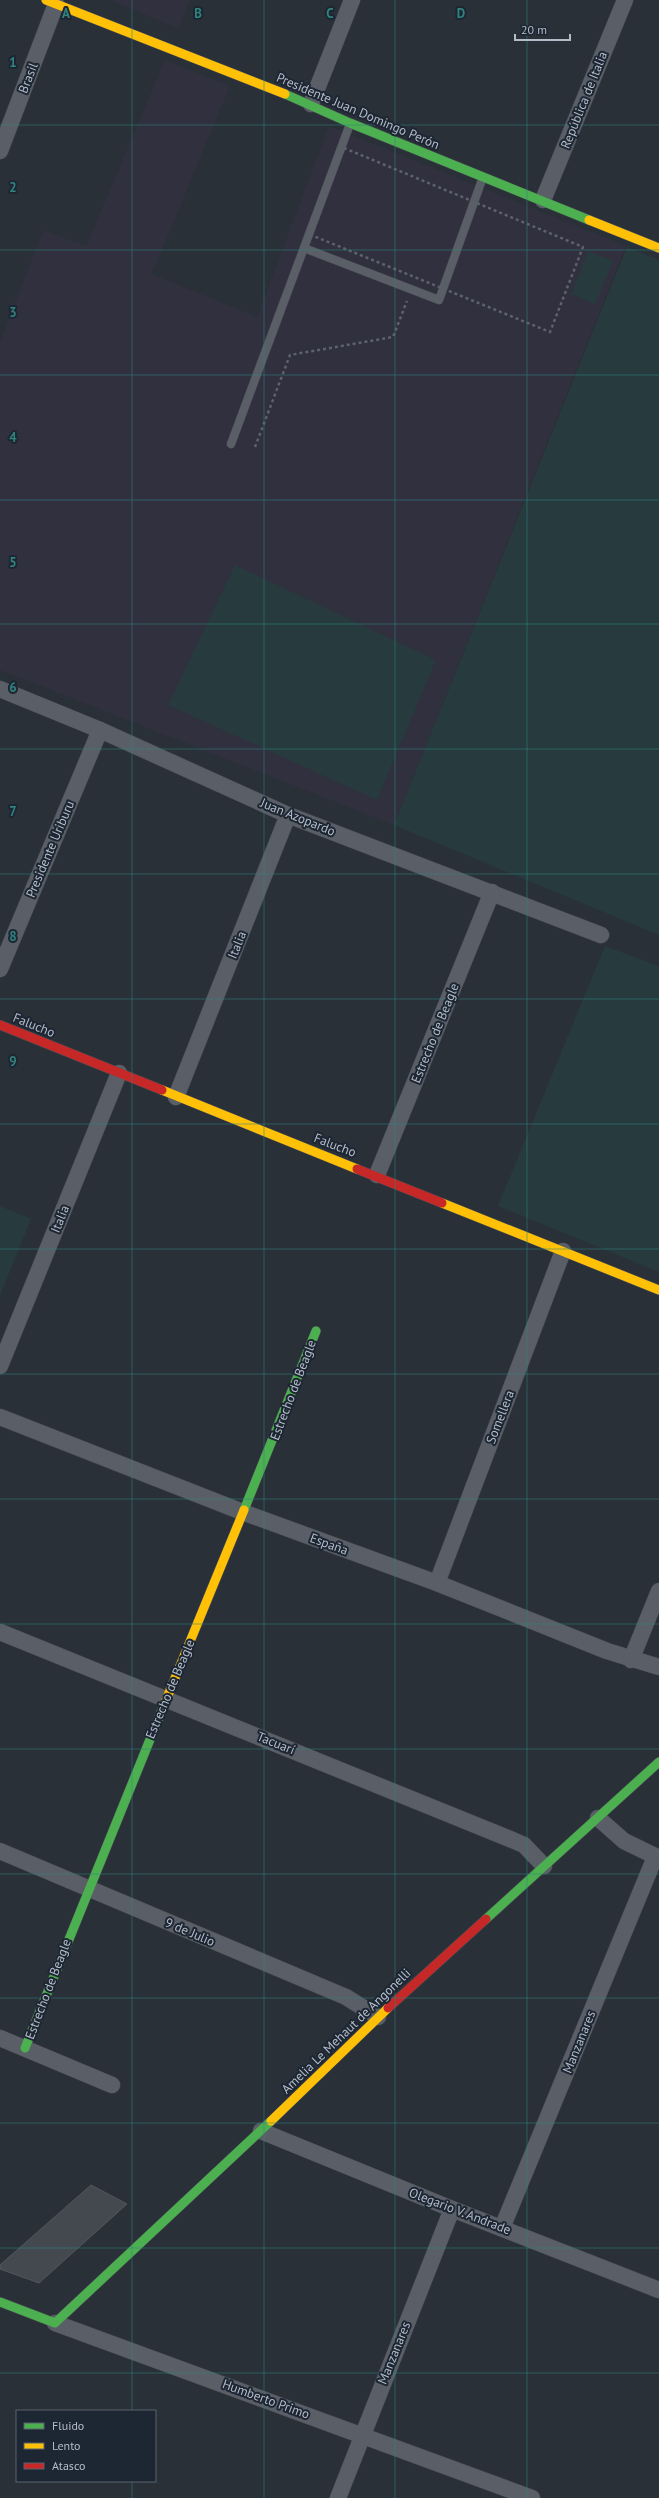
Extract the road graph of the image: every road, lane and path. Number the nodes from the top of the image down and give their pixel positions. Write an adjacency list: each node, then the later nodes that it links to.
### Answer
1 (352, 0): 4 (street)
2 (625, 0): 9 (street, República de Italia)
3 (51, 2): 4 (street, Presidente Juan Domingo Perón); 6 (street, Brasil)
4 (311, 104): 5 (street, Presidente Juan Domingo Perón)
5 (350, 123): 7 (street, Presidente Juan Domingo Perón); 11 (lane)
6 (0, 151)
7 (484, 177): 9 (street, Presidente Juan Domingo Perón); 15 (lane)
8 (471, 194): 10 (path)
9 (543, 200): 12 (street, Presidente Juan Domingo Perón)
10 (466, 207)
11 (304, 248): 15 (lane); 16 (lane)
12 (659, 248)
13 (440, 279): 15 (path)
14 (410, 293): 17 (path)
15 (433, 298)
16 (231, 444)
17 (255, 447)
18 (0, 690): 19 (street, Juan Azopardo)
19 (100, 730): 20 (street, Juan Azopardo); 23 (street, Presidente Uriburu)
20 (288, 815): 21 (street, Juan Azopardo); 26 (street, Italia)
21 (492, 892): 22 (street, Juan Azopardo); 27 (street, Estrecho de Beagle)
22 (601, 935)
23 (0, 969)
24 (0, 1025): 25 (street, Falucho)
25 (119, 1073): 26 (street, Falucho); 31 (street, Italia)
26 (176, 1097): 27 (street, Falucho)
27 (377, 1175): 28 (street, Falucho)
28 (563, 1251): 29 (street, Falucho); 34 (street, Somellera)
29 (659, 1290)
30 (316, 1332): 33 (street, Estrecho de Beagle)
31 (0, 1366)
32 (0, 1417): 33 (street, España)
33 (245, 1513): 34 (street, España); 39 (street, Estrecho de Beagle)
34 (437, 1583): 37 (street, España)
35 (659, 1590): 37 (street)
36 (0, 1632): 39 (street, Tacuarí)
37 (631, 1660): 38 (street, España)
38 (659, 1666)
39 (165, 1698): 44 (street, Tacuarí); 45 (street, Estrecho de Beagle)
40 (659, 1762): 41 (street, Amelia Le Mehaut de Angonelli)
41 (598, 1818): 43 (street); 44 (street, Amelia Le Mehaut de Angonelli)
42 (0, 1851): 45 (street, 9 de Julio)
43 (657, 1858): 52 (street, Manzanares)
44 (544, 1866): 46 (street, Amelia Le Mehaut de Angonelli)
45 (87, 1889): 46 (street, 9 de Julio); 48 (street, Estrecho de Beagle)
46 (378, 2017): 50 (street, Amelia Le Mehaut de Angonelli)
47 (0, 2038): 48 (street)
48 (25, 2048): 49 (street)
49 (112, 2085)
50 (261, 2131): 51 (street, Olegario V. Andrade); 55 (street, Amelia Le Mehaut de Angonelli)
51 (452, 2209): 52 (street, Olegario V. Andrade); 56 (street, Manzanares)
52 (502, 2228): 53 (street, Olegario V. Andrade)
53 (659, 2290)
54 (0, 2302): 55 (street, Humberto Primo)
55 (55, 2323): 56 (street, Humberto Primo)
56 (362, 2434): 57 (street, Manzanares); 58 (street, Humberto Primo)
57 (338, 2498)
58 (532, 2498)

